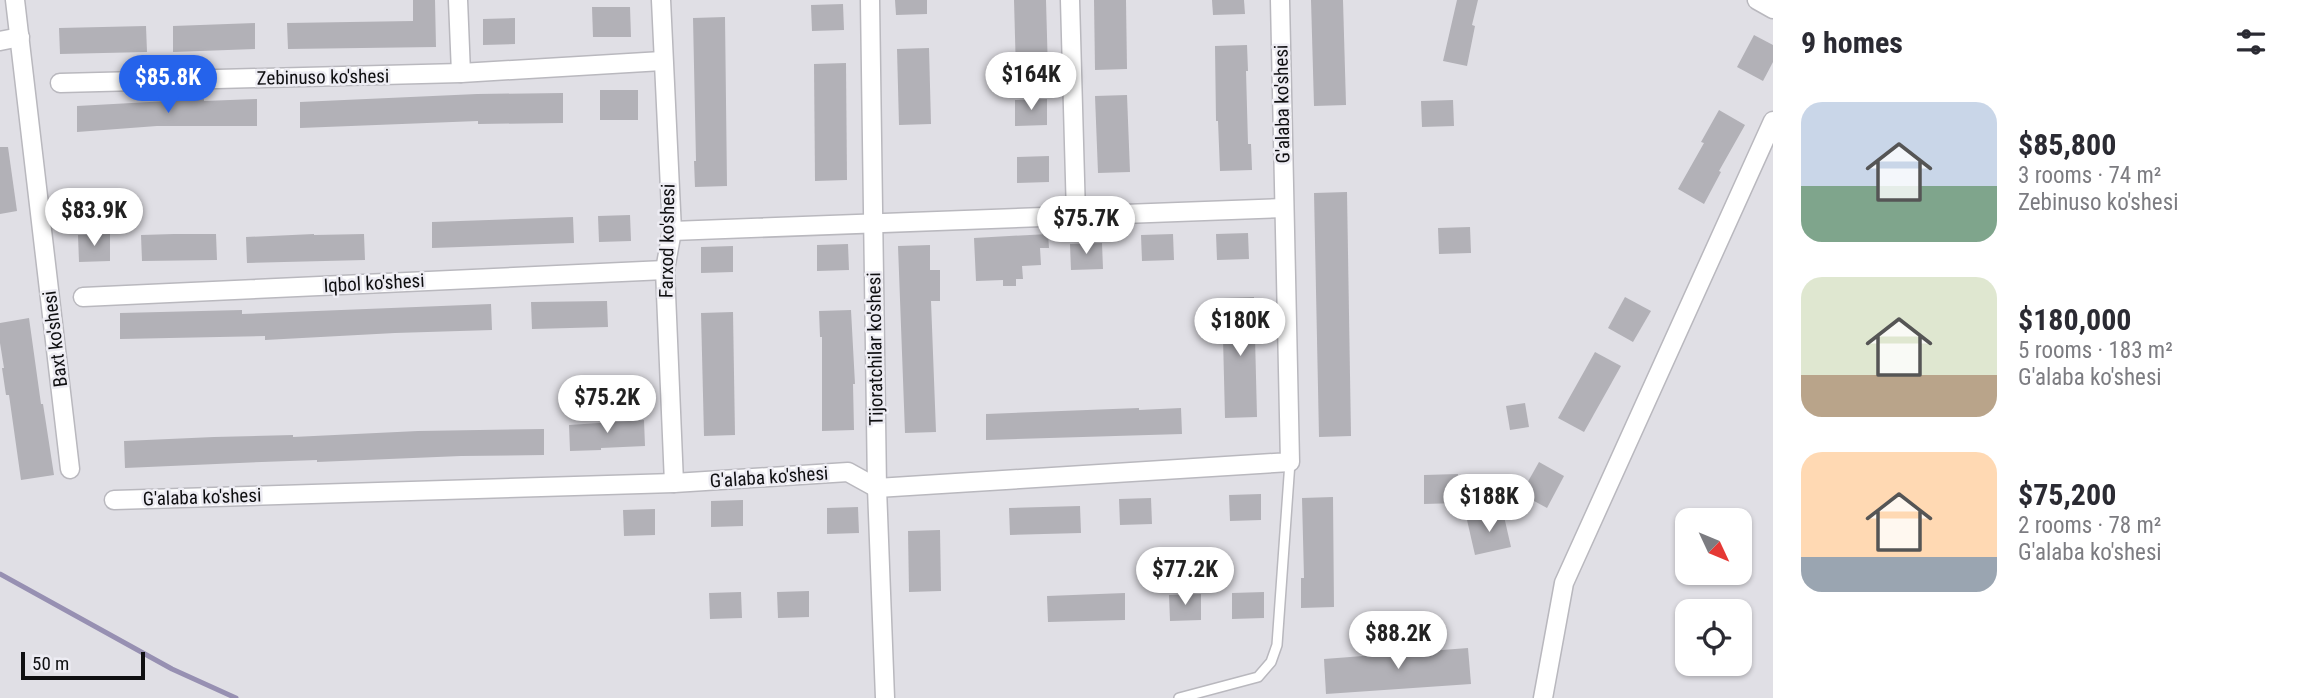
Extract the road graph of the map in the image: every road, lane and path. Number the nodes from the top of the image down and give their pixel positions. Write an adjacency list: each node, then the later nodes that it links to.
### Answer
1 (15, 0): 9 (street, Baxt ko'shesi)
2 (458, 0): 12 (street)
3 (661, 0): 11 (street, Farxod ko'shesi)
4 (870, 0): 17 (street, Tijoratchilar ko'shesi)
5 (1069, 0): 16 (street)
6 (1280, 0): 15 (street, G'alaba ko'shesi)
7 (1757, 0): 8 (street)
8 (1773, 9)
9 (20, 37): 10 (street); 22 (street, Baxt ko'shesi)
10 (0, 41)
11 (662, 61): 12 (street, Zebinuso ko'shesi); 18 (street, Farxod ko'shesi)
12 (461, 73): 13 (street, Zebinuso ko'shesi)
13 (60, 83)
14 (1773, 121): 28 (street)
15 (1284, 208): 16 (street); 21 (street, G'alaba ko'shesi)
16 (1076, 215): 17 (street)
17 (874, 225): 18 (street); 24 (street, Tijoratchilar ko'shesi)
18 (672, 231): 19 (street, Farxod ko'shesi)
19 (664, 270): 20 (street, Iqbol ko'shesi); 23 (street, Farxod ko'shesi)
20 (83, 297)
21 (1290, 462): 24 (street); 27 (lane)
22 (70, 469)
23 (674, 483): 24 (street, G'alaba ko'shesi); 25 (street, G'alaba ko'shesi)
24 (877, 488): 26 (street, Tijoratchilar ko'shesi)
25 (114, 500)
26 (886, 698)
27 (1179, 698)
28 (1542, 698)

